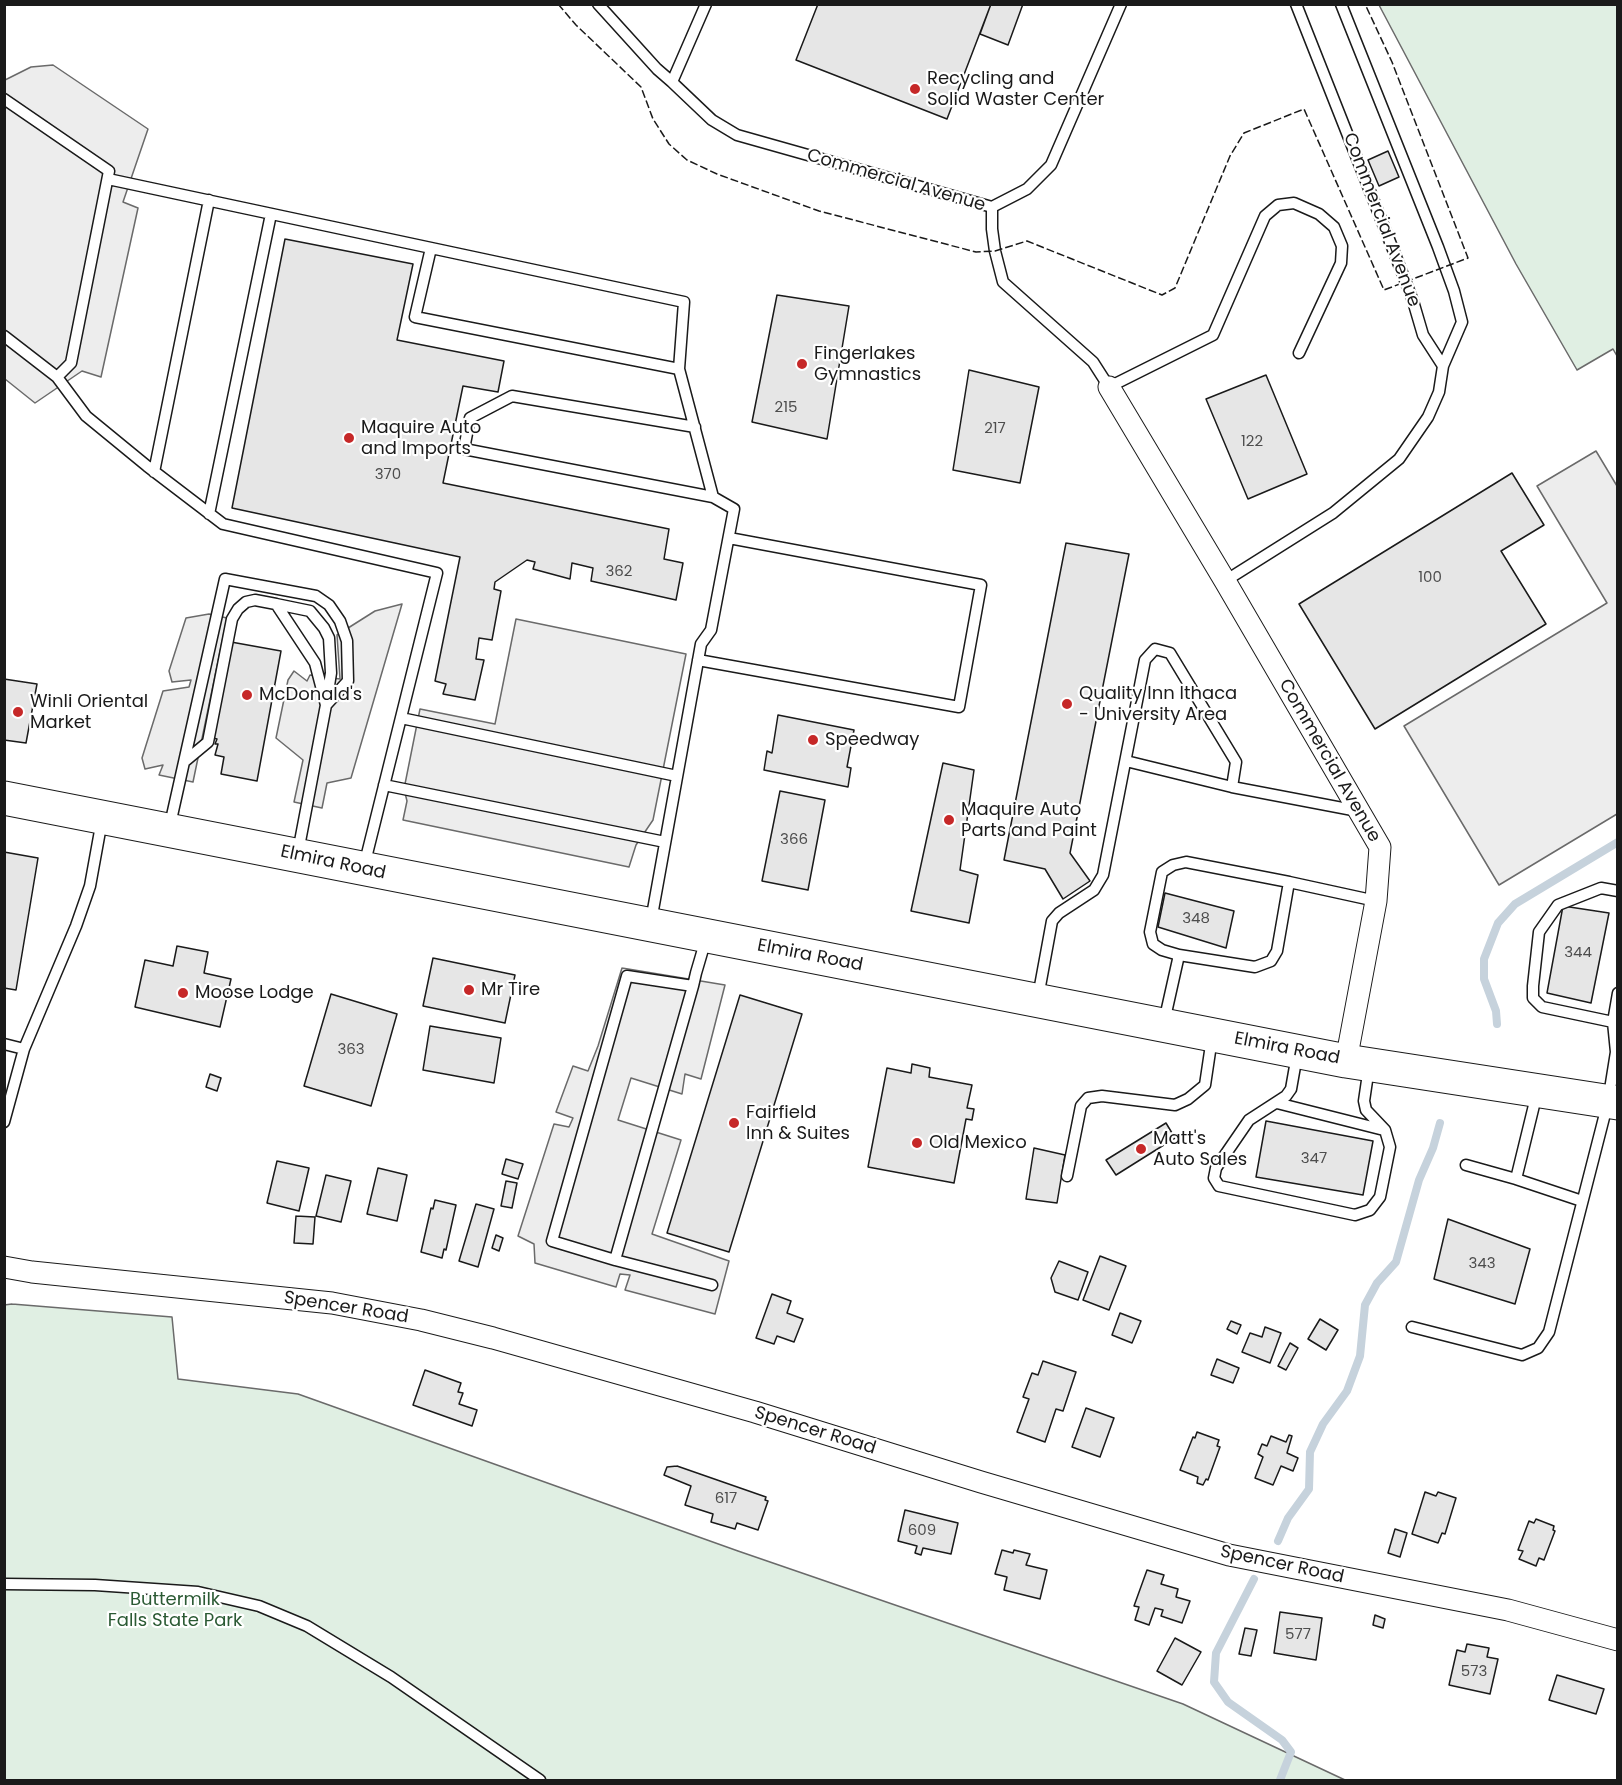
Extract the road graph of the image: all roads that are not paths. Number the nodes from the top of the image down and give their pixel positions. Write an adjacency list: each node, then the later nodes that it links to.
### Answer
1 (598, 4): 6 (lane, Commercial Avenue)
2 (705, 4): 6 (lane)
3 (1121, 4): 10 (lane)
4 (1296, 4): 15 (lane, Commercial Avenue)
5 (1341, 4): 15 (lane)
6 (672, 82): 10 (lane, Commercial Avenue)
7 (4, 99): 8 (lane)
8 (108, 179): 9 (lane); 17 (lane)
9 (209, 200): 11 (lane); 20 (lane)
10 (992, 207): 18 (lane, Commercial Avenue)
11 (271, 214): 12 (lane); 22 (lane)
12 (431, 248): 16 (lane); 16 (lane)
13 (4, 336): 17 (lane)
14 (1299, 353): 18 (lane)
15 (1443, 366): 24 (lane)
16 (680, 369): 19 (lane)
17 (57, 376): 20 (lane)
18 (1109, 387): 24 (street, Commercial Avenue)
19 (695, 427): 21 (lane); 21 (lane)
20 (154, 472): 22 (lane)
21 (712, 497): 23 (lane)
22 (209, 514): 28 (lane)
23 (729, 538): 26 (lane); 26 (lane)
24 (1225, 581): 35 (street, Commercial Avenue)
25 (276, 604): 27 (lane); 27 (lane); 30 (lane)
26 (698, 660): 31 (lane)
27 (326, 705): 30 (lane); 39 (lane)
28 (401, 718): 31 (lane); 32 (lane)
29 (1126, 761): 33 (lane); 33 (lane); 49 (lane)
30 (184, 762): 37 (lane)
31 (677, 776): 38 (lane)
32 (384, 785): 38 (lane); 40 (lane)
33 (1232, 787): 35 (lane)
34 (4, 798): 36 (highway, Elmira Road)
35 (1360, 811): 43 (street, Commercial Avenue)
36 (103, 817): 37 (highway, Elmira Road); 54 (lane)
37 (169, 830): 39 (highway, Elmira Road)
38 (665, 842): 44 (lane)
39 (297, 855): 40 (highway, Elmira Road)
40 (364, 869): 44 (highway, Elmira Road)
41 (1289, 882): 43 (lane); 46 (lane); 46 (lane)
42 (1617, 891): 50 (lane)
43 (1376, 901): 57 (street, Commercial Avenue)
44 (650, 924): 45 (highway, Elmira Road)
45 (707, 936): 47 (lane); 49 (highway, Elmira Road)
46 (1179, 955): 51 (lane)
47 (693, 986): 68 (lane); 68 (lane)
48 (1617, 993): 50 (lane)
49 (1038, 1000): 51 (highway, Elmira Road)
50 (1613, 1022): 56 (lane)
51 (1164, 1025): 52 (highway, Elmira Road)
52 (1212, 1035): 55 (highway, Elmira Road); 65 (lane)
53 (4, 1044): 54 (lane)
54 (24, 1049): 61 (lane)
55 (1298, 1052): 57 (highway, Elmira Road); 60 (lane)
56 (1617, 1052): 59 (lane)
57 (1358, 1063): 58 (highway, Elmira Road); 63 (lane)
58 (1538, 1090): 59 (highway, Elmira Road); 66 (lane)
59 (1613, 1102): 67 (lane)
60 (1277, 1103): 63 (lane); 63 (lane)
61 (6, 1108): 62 (lane)
62 (4, 1122)
63 (1385, 1130)
64 (1466, 1165): 66 (lane)
65 (1067, 1176)
66 (1516, 1179): 67 (lane)
67 (1582, 1201): 71 (lane)
68 (615, 1260): 70 (lane)
69 (4, 1267): 73 (street, Spencer Road)
70 (712, 1285)
71 (1412, 1327)
72 (4, 1584): 74 (lane)
73 (1617, 1640)
74 (540, 1780)

